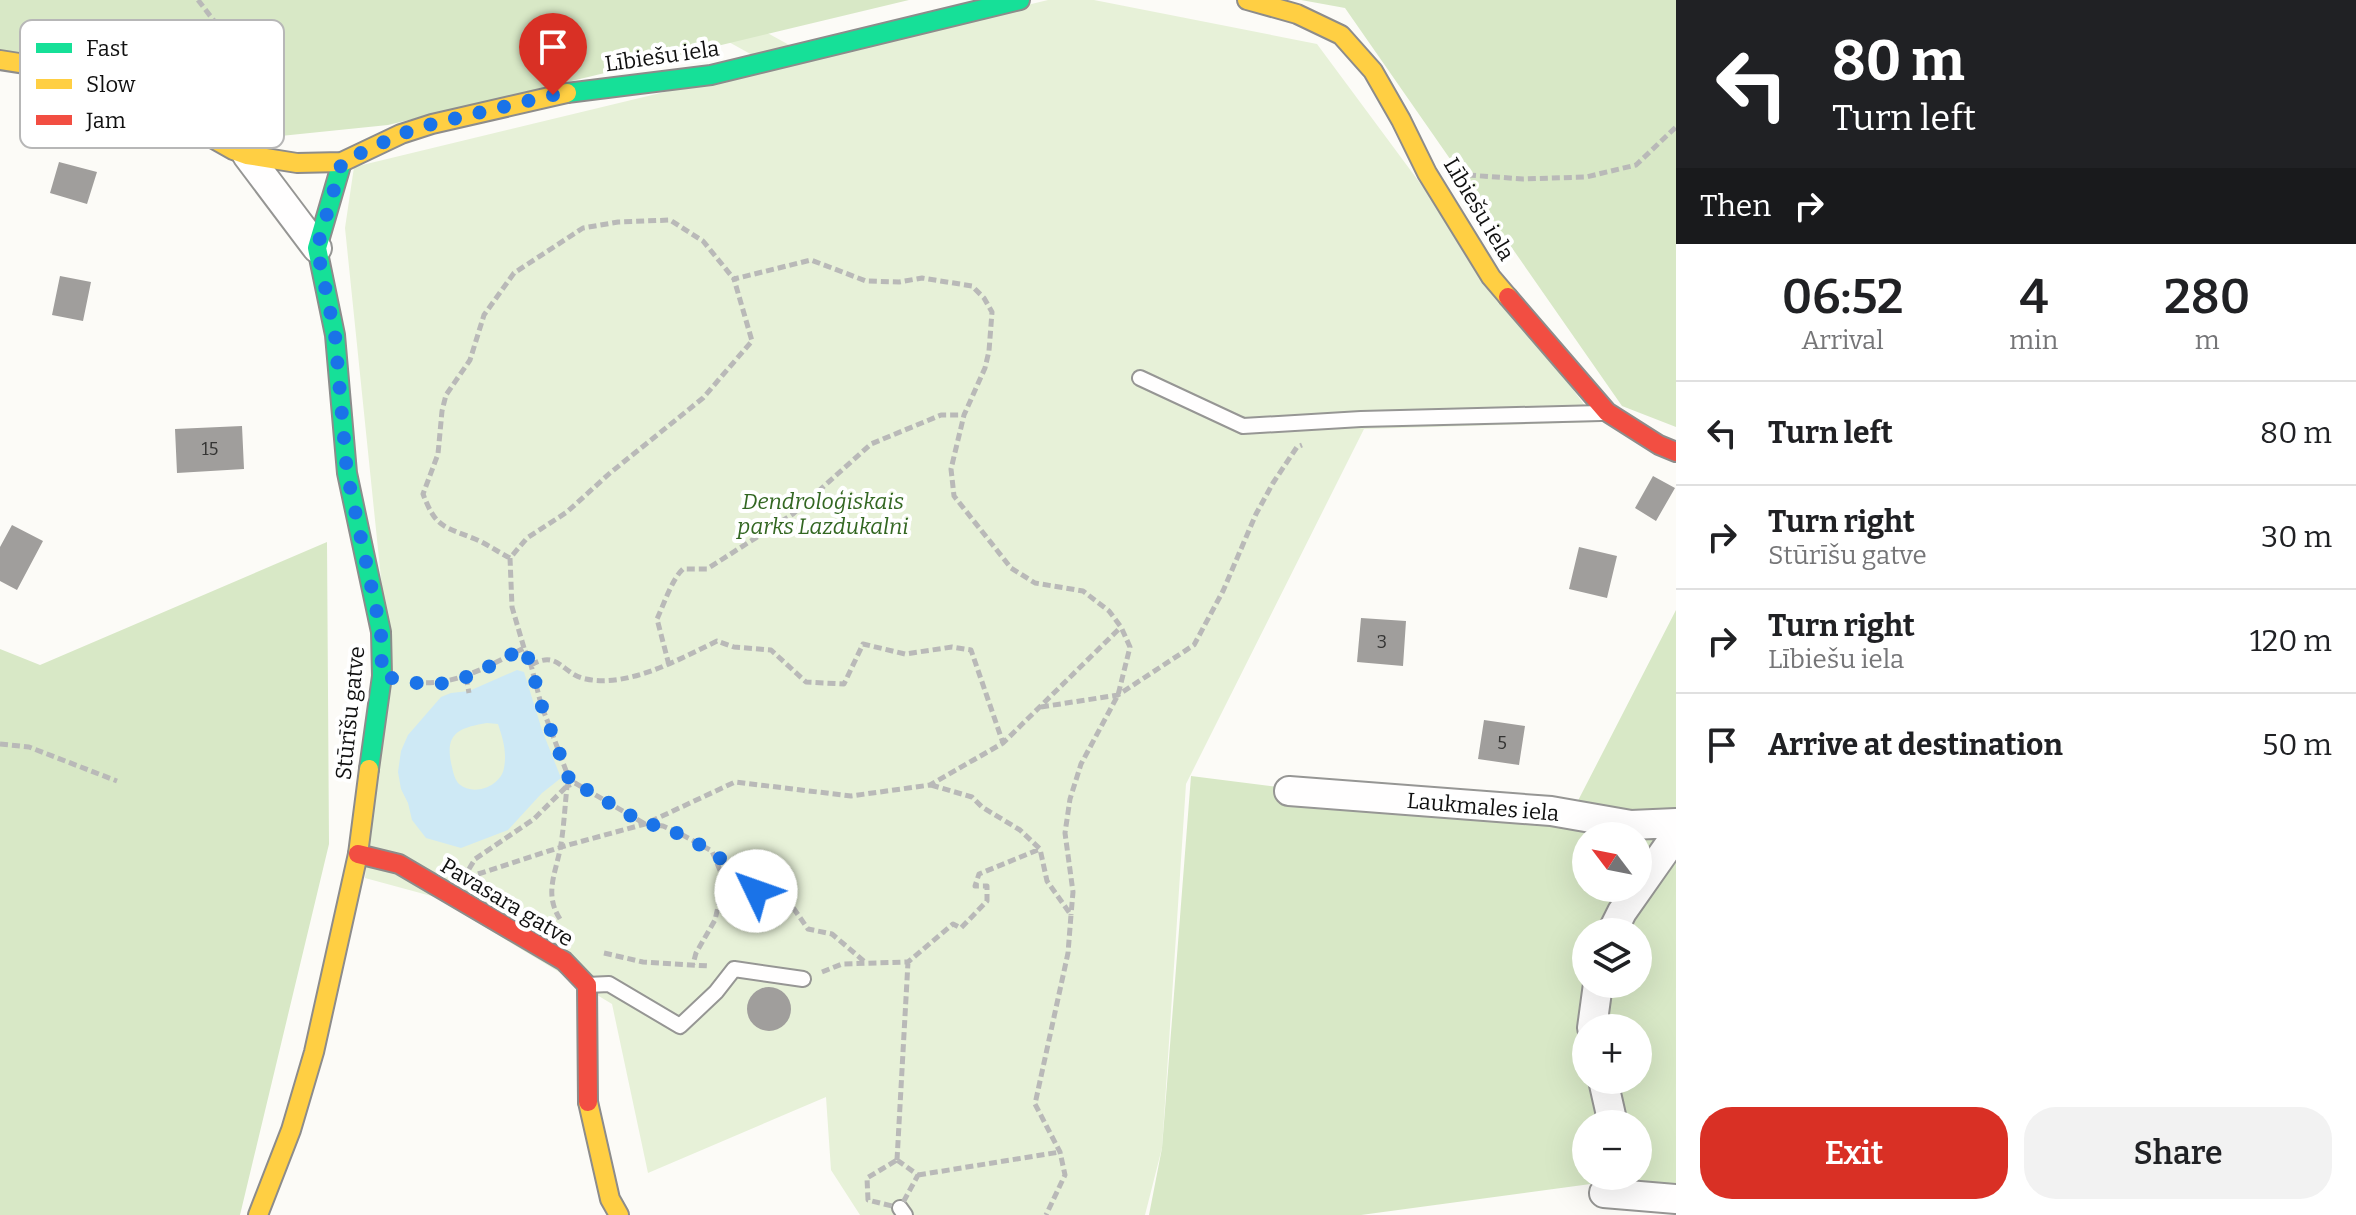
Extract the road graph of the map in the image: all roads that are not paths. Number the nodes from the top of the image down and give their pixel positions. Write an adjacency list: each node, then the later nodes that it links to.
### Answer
1 (1020, 0): 7 (street, Lībiešu iela)
2 (1247, 0): 10 (street, Lībiešu iela)
3 (0, 60): 4 (street, Lībiešu iela)
4 (20, 63)
5 (229, 148): 6 (street, Lībiešu iela)
6 (247, 155): 7 (street, Lībiešu iela); 8 (street)
7 (342, 162): 8 (street, Stūrīšu gatve)
8 (317, 248): 15 (street, Stūrīšu gatve)
9 (1140, 378): 10 (lane)
10 (1607, 412): 11 (street, Lībiešu iela)
11 (1676, 452)
12 (1289, 791): 13 (street, Laukmales iela)
13 (1676, 823)
14 (1676, 835): 16 (street)
15 (358, 854): 18 (street, Pavasara gatve); 21 (street, Stūrīšu gatve)
16 (1619, 918)
17 (803, 979): 18 (lane)
18 (587, 985): 22 (street)
19 (1601, 1195): 20 (street)
20 (1676, 1199)
21 (258, 1215)
22 (619, 1215)

